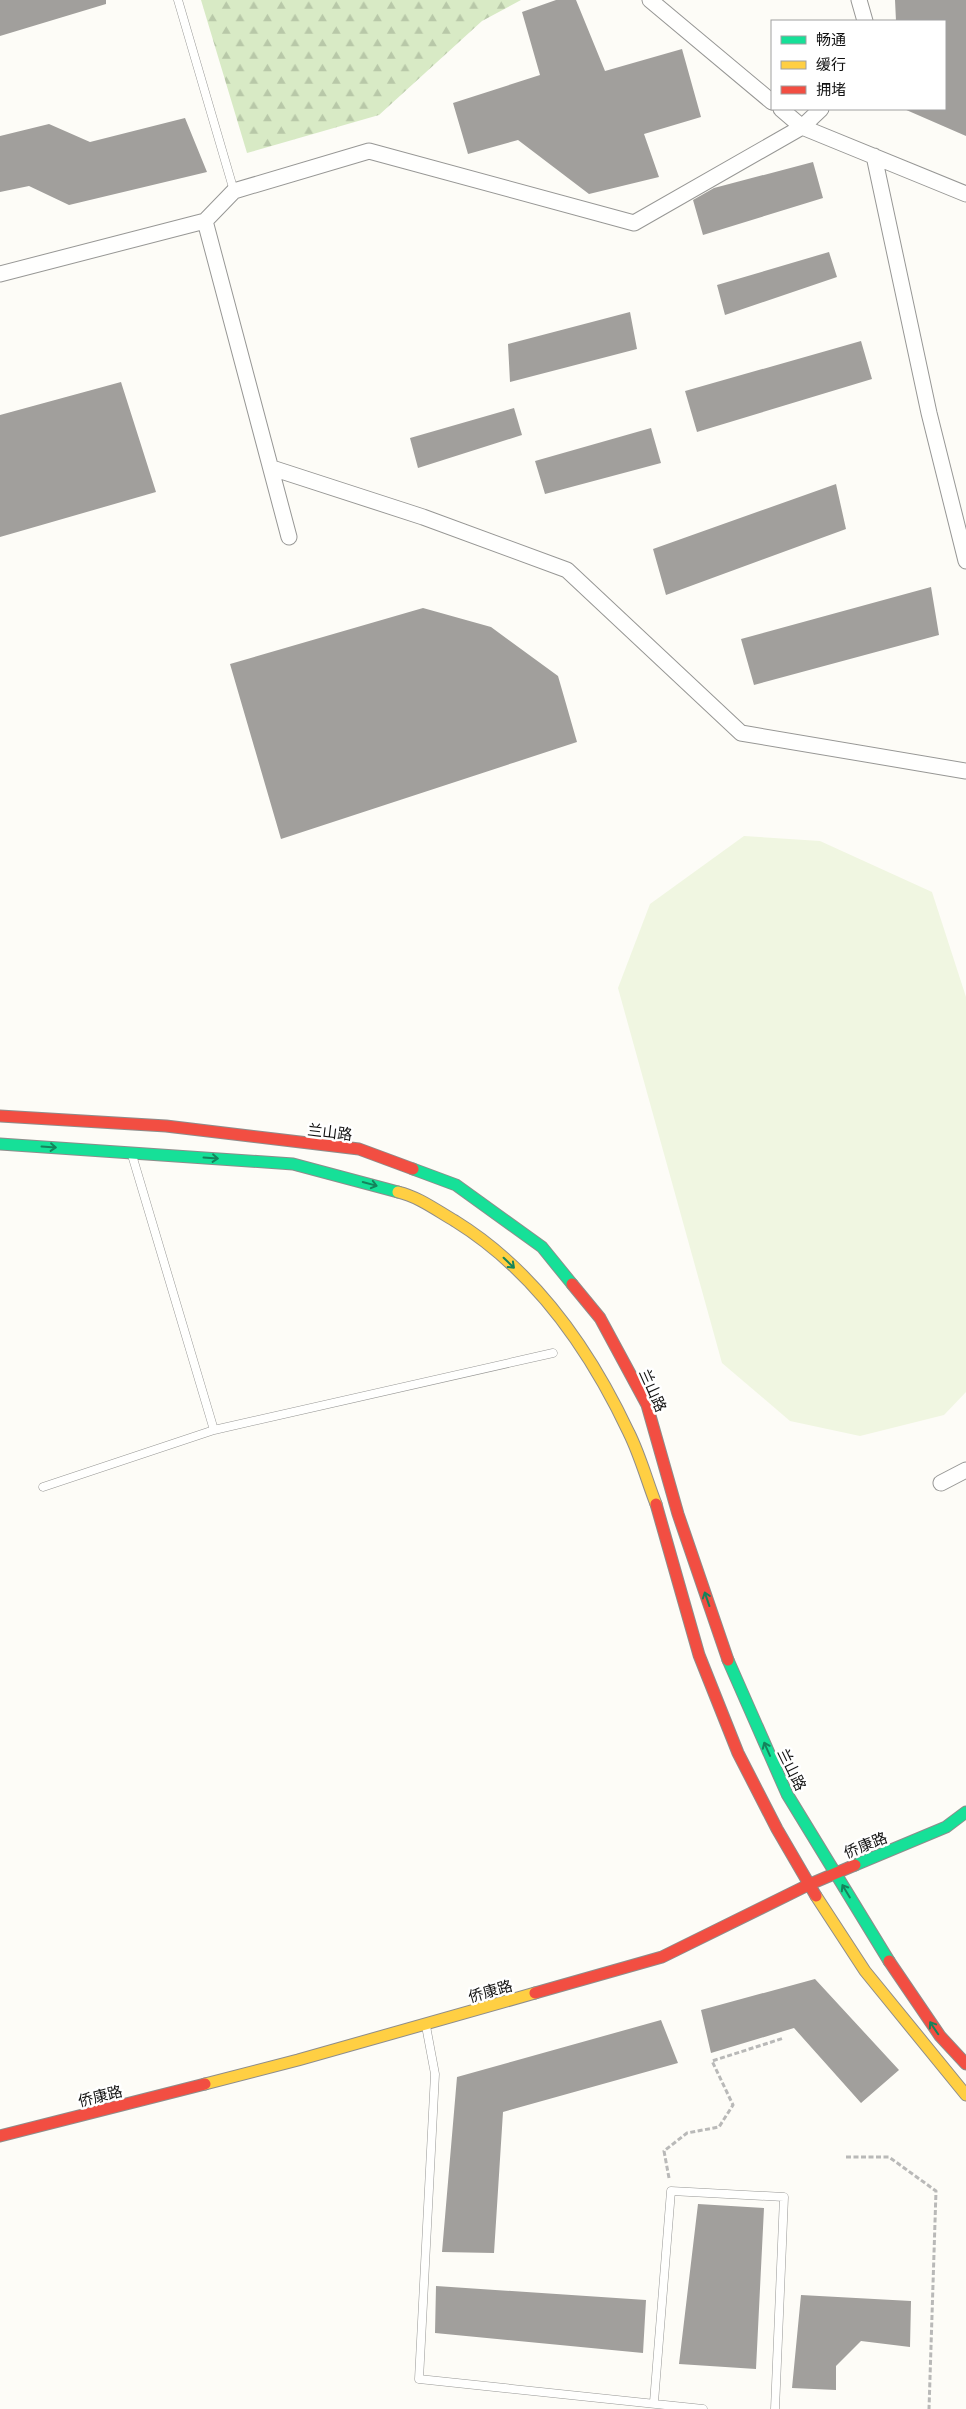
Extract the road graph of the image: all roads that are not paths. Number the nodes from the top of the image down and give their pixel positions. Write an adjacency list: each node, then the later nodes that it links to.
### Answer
1 (178, 0): 10 (lane)
2 (650, 0): 5 (street)
3 (859, 0): 4 (street)
4 (864, 20)
5 (771, 101)
6 (782, 110): 8 (street)
7 (820, 110): 8 (street)
8 (802, 127): 9 (street); 10 (street)
9 (874, 156): 11 (street); 16 (street)
10 (234, 191): 12 (street)
11 (966, 194)
12 (205, 221): 13 (street); 14 (street)
13 (0, 274)
14 (272, 468): 15 (street); 17 (street)
15 (289, 537)
16 (966, 561)
17 (966, 771)
18 (0, 1116): 27 (street, 兰山路, one-way to 18)
19 (0, 1144): 20 (street, one-way to 20)
20 (132, 1153): 22 (lane); 28 (street, one-way to 28)
21 (553, 1353): 22 (lane)
22 (214, 1430): 25 (lane)
23 (966, 1470): 24 (street)
24 (941, 1482)
25 (43, 1487)
26 (966, 1812): 27 (street, 侨康路)
27 (835, 1873): 28 (street, 侨康路); 30 (street, 兰山路, one-way to 27)
28 (808, 1885): 29 (street, 侨康路); 31 (street)
29 (425, 2024): 32 (street, 侨康路); 33 (lane)
30 (966, 2064)
31 (966, 2095)
32 (0, 2136)
33 (654, 2402): 34 (lane); 35 (lane)
34 (703, 2409)
35 (775, 2409)

